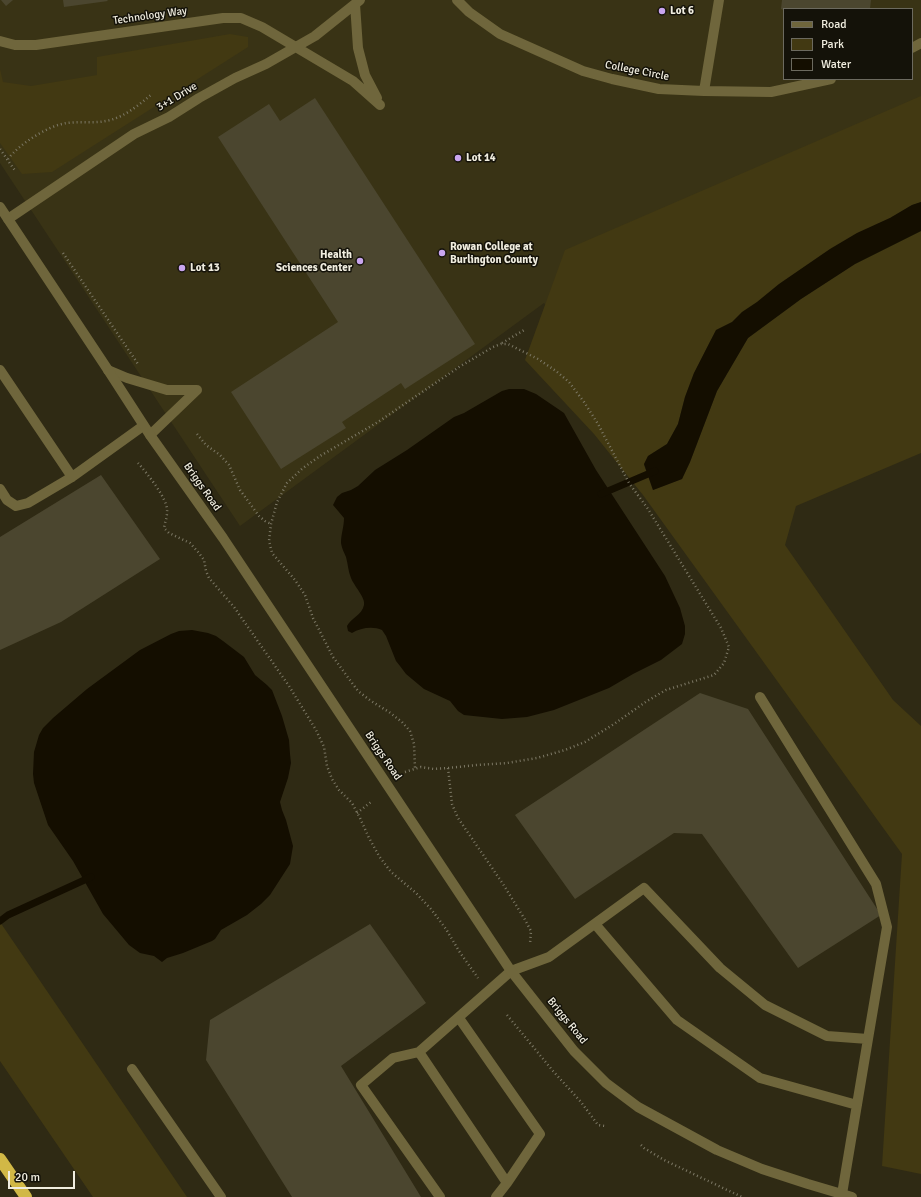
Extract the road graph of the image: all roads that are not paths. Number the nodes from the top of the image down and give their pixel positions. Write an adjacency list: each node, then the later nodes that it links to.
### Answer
1 (457, 0): 7 (street, College Circle)
2 (719, 0): 7 (street)
3 (357, 2): 5 (street, 3+1 Drive); 5 (street, Technology Way)
4 (0, 41): 5 (street, Technology Way)
5 (296, 46): 9 (street, 3+1 Drive)
6 (826, 80): 7 (street, College Circle)
7 (704, 91)
8 (0, 207): 9 (street, Briggs Road)
9 (8, 219): 11 (street, Briggs Road)
10 (0, 370): 14 (street)
11 (108, 370): 12 (street, Briggs Road); 13 (street)
12 (143, 426): 13 (street, Briggs Road); 14 (street)
13 (150, 435): 18 (street, Briggs Road)
14 (72, 477): 15 (street)
15 (0, 489)
16 (760, 697): 20 (street)
17 (595, 924): 18 (street); 20 (street); 23 (street)
18 (512, 971): 19 (street); 26 (street, Briggs Road)
19 (458, 1018): 21 (street); 25 (street)
20 (868, 1039): 23 (street)
21 (419, 1052): 25 (street); 29 (street)
22 (132, 1069): 28 (street)
23 (857, 1105): 26 (street)
24 (0, 1158): 27 (highway)
25 (507, 1182): 30 (street)
26 (847, 1196)
27 (26, 1197)
28 (221, 1197)
29 (440, 1197)
30 (496, 1197)

